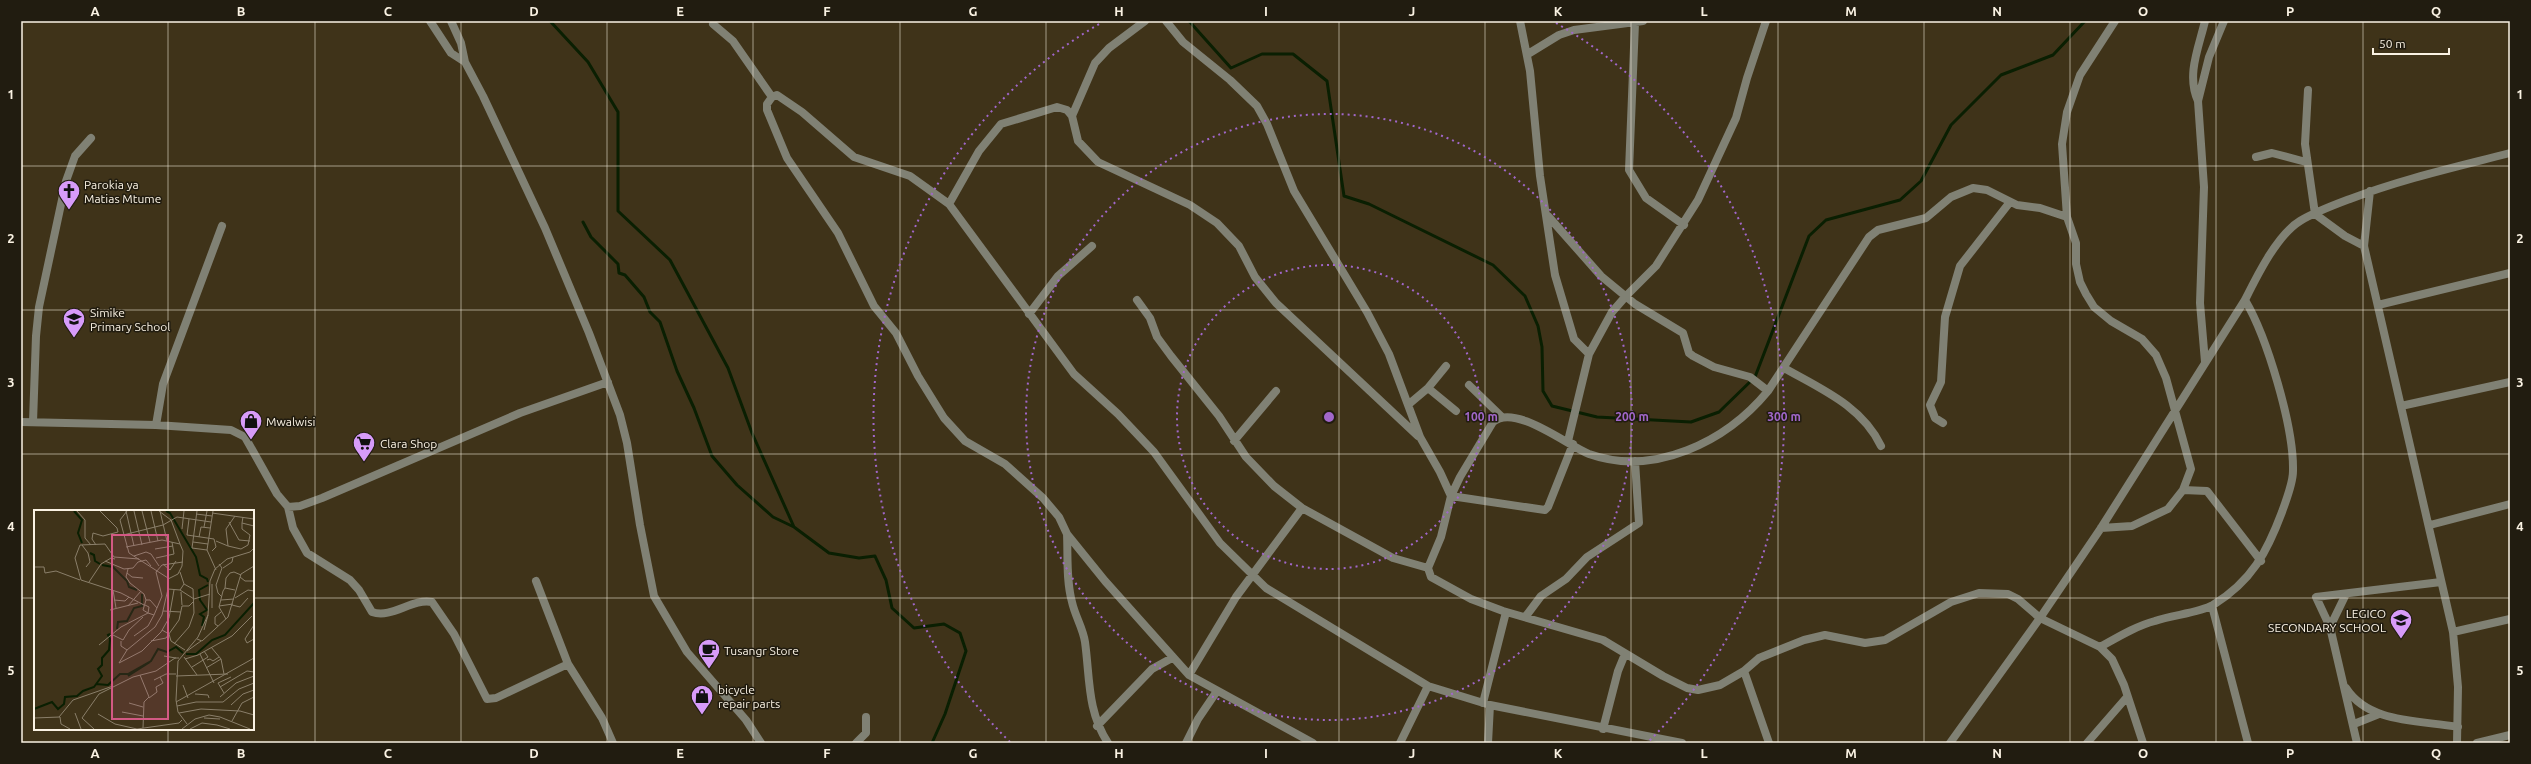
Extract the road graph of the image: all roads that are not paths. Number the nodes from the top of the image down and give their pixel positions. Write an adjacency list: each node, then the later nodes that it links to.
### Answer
1 (430, 21): 13 (street)
2 (451, 21): 13 (street)
3 (1145, 21): 17 (street)
4 (1166, 21): 48 (street)
5 (1520, 21): 12 (street)
6 (1766, 21): 28 (street)
7 (2115, 21): 27 (street)
8 (2206, 21): 16 (street)
9 (2224, 21): 16 (street)
10 (1639, 22): 12 (street); 28 (street)
11 (713, 24): 15 (street)
12 (1528, 54): 26 (street)
13 (465, 62): 42 (street)
14 (2308, 90): 21 (street)
15 (772, 97): 24 (street); 69 (street)
16 (2198, 101): 39 (street)
17 (1072, 116): 24 (street); 57 (street)
18 (91, 138): 54 (street)
19 (2510, 153): 22 (street)
20 (2256, 157): 21 (street)
21 (2306, 162): 25 (street)
22 (2370, 191): 25 (street); 31 (street)
23 (2010, 202): 27 (street); 41 (street); 55 (street)
24 (949, 204): 37 (street)
25 (2315, 214): 31 (street); 35 (street)
26 (1548, 216): 33 (street); 38 (street)
27 (2066, 217): 50 (street)
28 (1684, 225): 33 (street)
29 (222, 226): 56 (street)
30 (1092, 246): 37 (street)
31 (2364, 246): 36 (street)
32 (2510, 273): 36 (street)
33 (1626, 296): 38 (street); 47 (street)
34 (1136, 300): 58 (street)
35 (2245, 300): 39 (street); 70 (street)
36 (2378, 305): 49 (street)
37 (1029, 314): 72 (street)
38 (1589, 354): 59 (street)
39 (2205, 362): 50 (street)
40 (1446, 366): 45 (street)
41 (1784, 368): 47 (street); 60 (street)
42 (608, 382): 65 (street); 102 (street)
43 (2510, 382): 49 (street)
44 (1470, 386): 52 (street)
45 (1428, 388): 48 (street); 51 (street)
46 (1276, 391): 58 (street)
47 (1768, 391): 61 (street)
48 (1409, 404): 57 (street)
49 (2401, 406): 67 (street)
50 (2175, 408): 62 (street); 68 (street)
51 (1456, 411)
52 (1502, 417): 59 (street); 63 (street)
53 (21, 422): 54 (street)
54 (33, 422): 56 (street)
55 (1943, 423)
56 (156, 425): 65 (street)
57 (1420, 437): 63 (street)
58 (1234, 441): 66 (street)
59 (1571, 442): 61 (street); 63 (street)
60 (1882, 446)
61 (1635, 461): 78 (street)
62 (2183, 490): 68 (street); 70 (street)
63 (1451, 496): 71 (street)
64 (2510, 504): 67 (street)
65 (288, 507): 86 (street)
66 (1302, 508): 71 (street); 72 (street)
67 (2430, 525): 74 (street)
68 (2101, 528): 79 (street)
69 (1067, 534): 85 (street); 97 (street)
70 (2261, 561): 76 (street)
71 (1428, 568): 77 (street)
72 (1252, 576): 88 (street); 90 (street)
73 (536, 581): 86 (street)
74 (2441, 582): 75 (street); 82 (street)
75 (2346, 594): 81 (street); 81 (street)
76 (2212, 606): 83 (street); 114 (street)
77 (1506, 612): 78 (street); 93 (street)
78 (1526, 616): 84 (street)
79 (2040, 618): 83 (street); 87 (street); 111 (street)
80 (2510, 619): 82 (street)
81 (2330, 627): 89 (street)
82 (2453, 632): 98 (street)
83 (2100, 647): 92 (street)
84 (1625, 654): 87 (street); 99 (street)
85 (1172, 658): 88 (street); 97 (street)
86 (568, 664): 101 (street)
87 (1744, 671): 110 (street)
88 (1189, 675): 91 (street)
89 (2342, 682): 94 (street); 96 (street)
90 (1428, 686): 93 (street); 107 (street)
91 (1217, 690): 105 (street); 106 (street)
92 (2127, 697): 112 (street); 113 (street)
93 (1487, 704): 99 (street); 108 (street)
94 (2379, 714): 96 (street); 98 (street)
95 (866, 717): 103 (street)
96 (2354, 724): 115 (street)
97 (1097, 726): 104 (street)
98 (2458, 727): 116 (street)
99 (1603, 729): 109 (street)
100 (2510, 735): 117 (street)
101 (613, 743)
102 (761, 743)
103 (856, 743)
104 (1108, 743)
105 (1186, 743)
106 (1313, 743)
107 (1400, 743)
108 (1488, 743)
109 (1682, 743)
110 (1769, 743)
111 (1950, 743)
112 (2087, 743)
113 (2142, 743)
114 (2248, 743)
115 (2357, 743)
116 (2457, 743)
117 (2477, 743)

